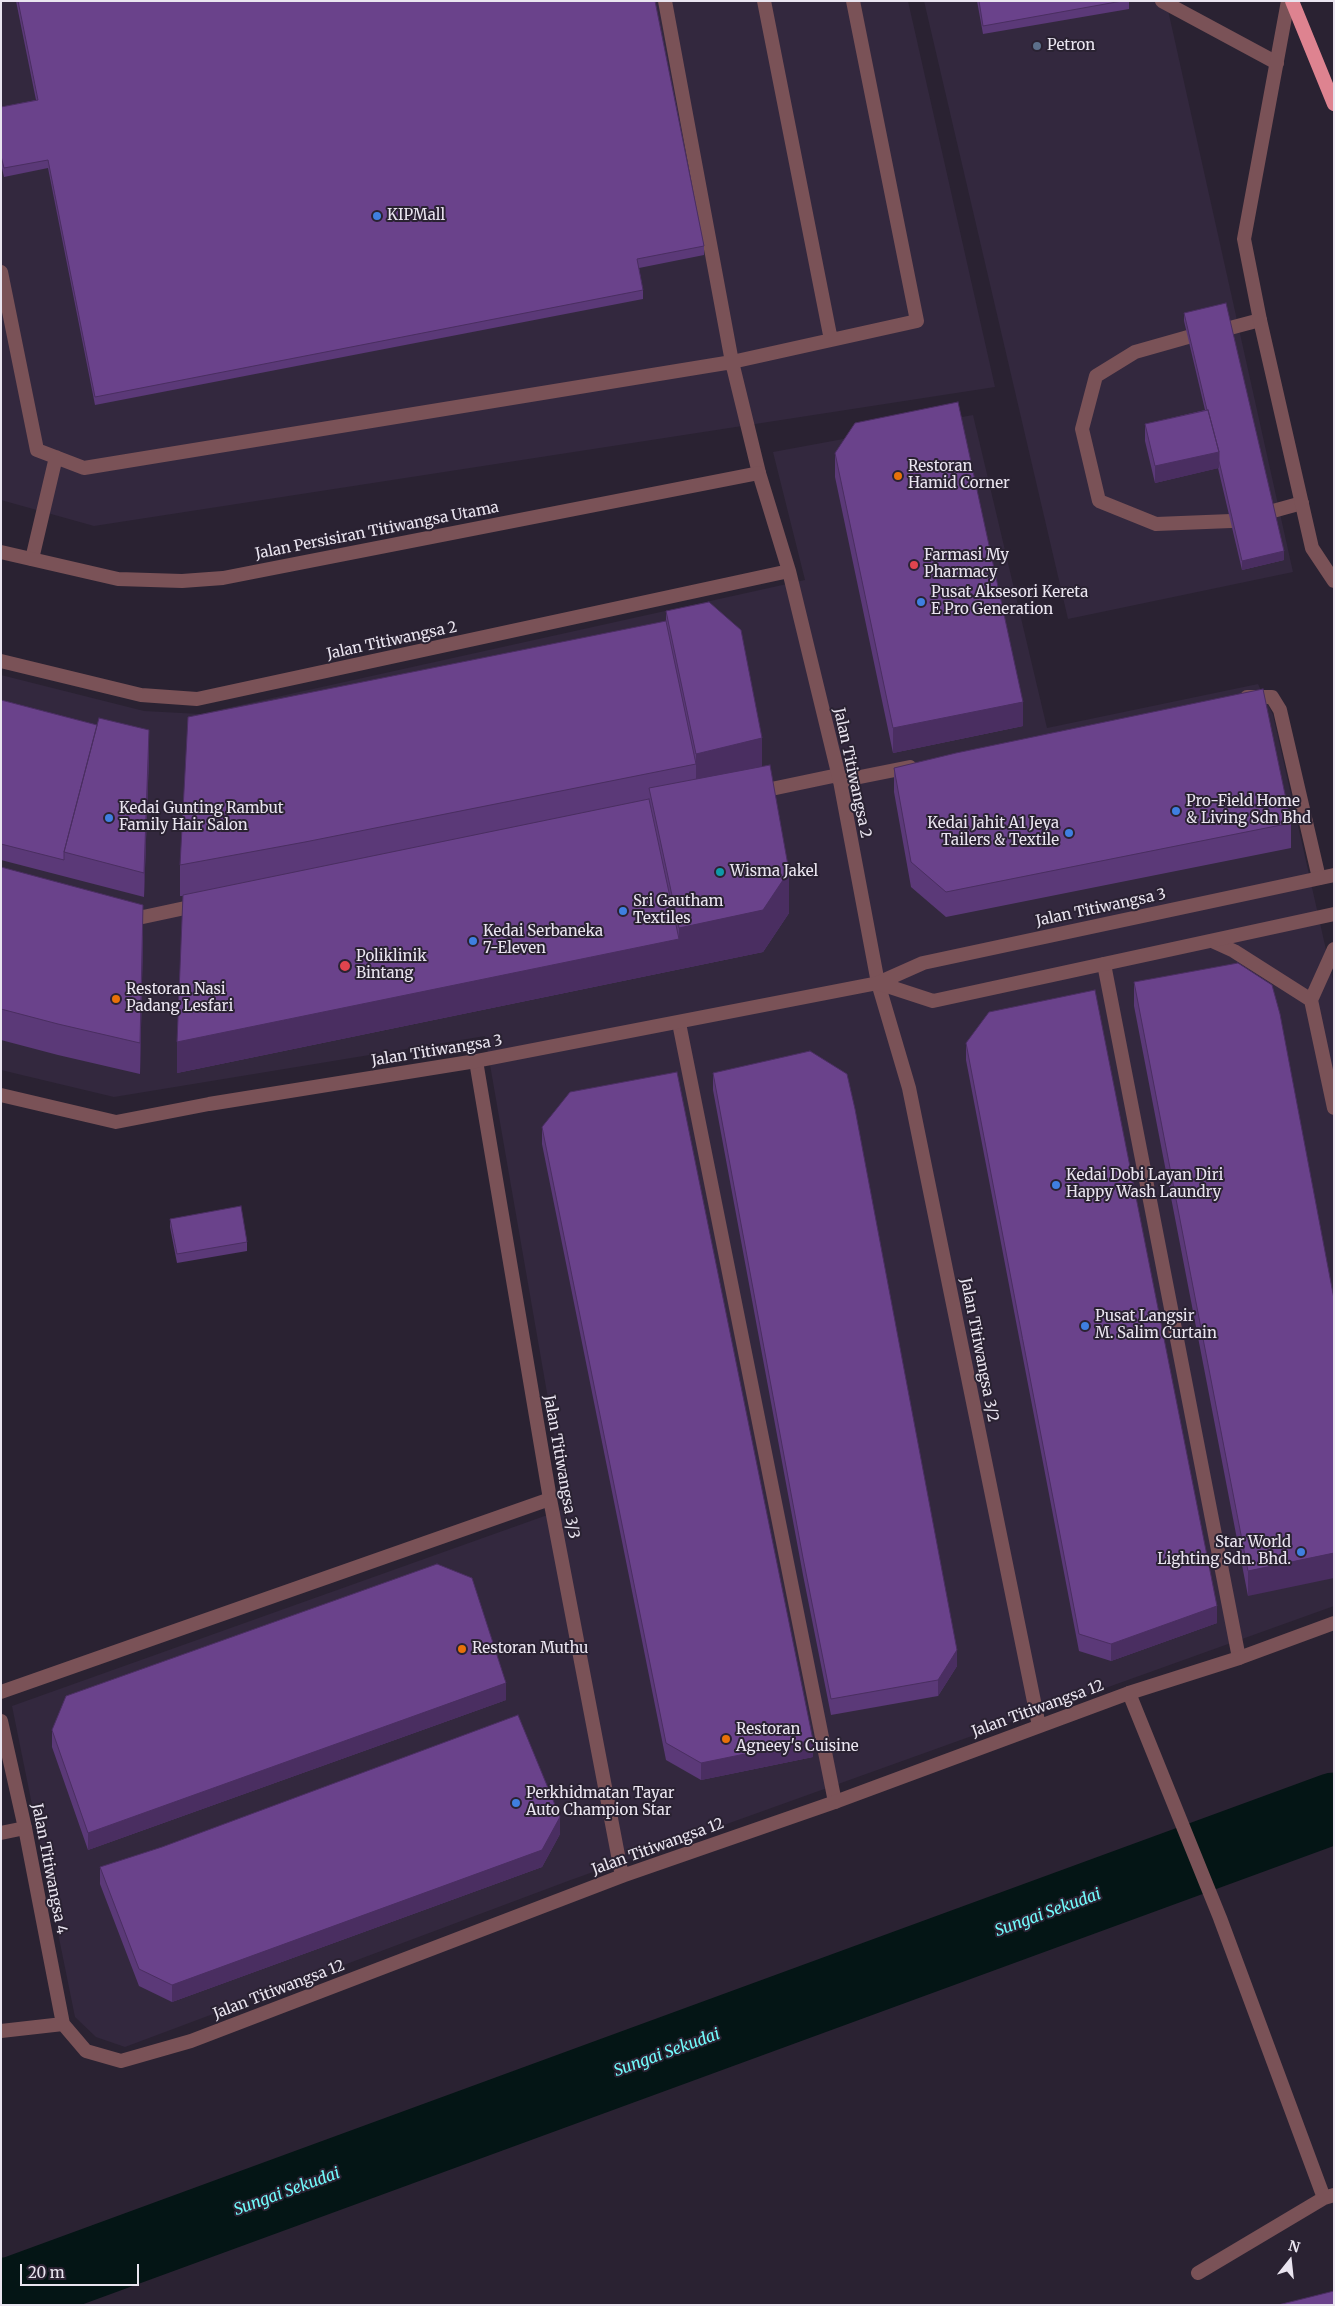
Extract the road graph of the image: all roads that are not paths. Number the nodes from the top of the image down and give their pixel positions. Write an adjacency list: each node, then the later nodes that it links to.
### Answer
1 (665, 1): 14 (street, Jalan Titiwangsa 2)
2 (764, 1): 13 (street)
3 (853, 1): 13 (street)
4 (1162, 1): 7 (street)
5 (1288, 1): 7 (street)
6 (1292, 1): 8 (highway)
7 (1277, 63): 10 (street)
8 (1334, 104)
9 (1, 272): 15 (street)
10 (1260, 320): 11 (street); 17 (street)
11 (1230, 328)
12 (1188, 337): 19 (street)
13 (831, 340): 14 (street)
14 (732, 362): 15 (street); 16 (street, Jalan Titiwangsa 2)
15 (56, 457): 21 (street)
16 (759, 473): 21 (street, Jalan Persisiran Titiwangsa Utama); 22 (street, Jalan Titiwangsa 2)
17 (1302, 503): 18 (street); 23 (street)
18 (1273, 511)
19 (1230, 521)
20 (1, 552): 21 (street, Jalan Persisiran Titiwangsa Utama)
21 (32, 559)
22 (789, 571): 24 (street, Jalan Titiwangsa 2); 27 (street, Jalan Titiwangsa 2)
23 (1334, 581)
24 (1, 661)
25 (1236, 700): 30 (street)
26 (927, 764): 27 (street)
27 (839, 778): 28 (street); 37 (street, Jalan Titiwangsa 2)
28 (740, 795)
29 (1334, 875): 30 (street, Jalan Titiwangsa 3)
30 (1319, 878): 37 (street, Jalan Titiwangsa 3)
31 (212, 903): 32 (street)
32 (115, 909)
33 (1334, 914): 34 (street, Jalan Titiwangsa 3)
34 (1212, 941): 36 (street, Jalan Titiwangsa 3); 38 (street)
35 (1334, 949): 38 (street)
36 (1104, 964): 37 (street, Jalan Titiwangsa 3); 45 (street)
37 (878, 983): 39 (street, Jalan Titiwangsa 3); 49 (street, Jalan Titiwangsa 3/2)
38 (1311, 1000): 42 (street)
39 (680, 1023): 40 (street, Jalan Titiwangsa 3); 50 (street)
40 (476, 1061): 41 (street, Jalan Titiwangsa 3); 43 (street, Jalan Titiwangsa 3/3)
41 (1, 1095)
42 (1334, 1108)
43 (550, 1499): 46 (street); 53 (street, Jalan Titiwangsa 3/3)
44 (1334, 1623): 45 (street, Jalan Titiwangsa 12)
45 (1239, 1658): 47 (street, Jalan Titiwangsa 12)
46 (1, 1692)
47 (1129, 1693): 49 (street, Jalan Titiwangsa 12); 56 (street)
48 (1, 1721): 51 (street, Jalan Titiwangsa 4)
49 (1039, 1726): 50 (street, Jalan Titiwangsa 12)
50 (835, 1802): 53 (street, Jalan Titiwangsa 12)
51 (25, 1828): 52 (street); 54 (street, Jalan Titiwangsa 4)
52 (1, 1833)
53 (622, 1876): 54 (street, Jalan Titiwangsa 12)
54 (63, 2024): 55 (street)
55 (1, 2031)
56 (1329, 2196): 57 (street)
57 (1198, 2273)

